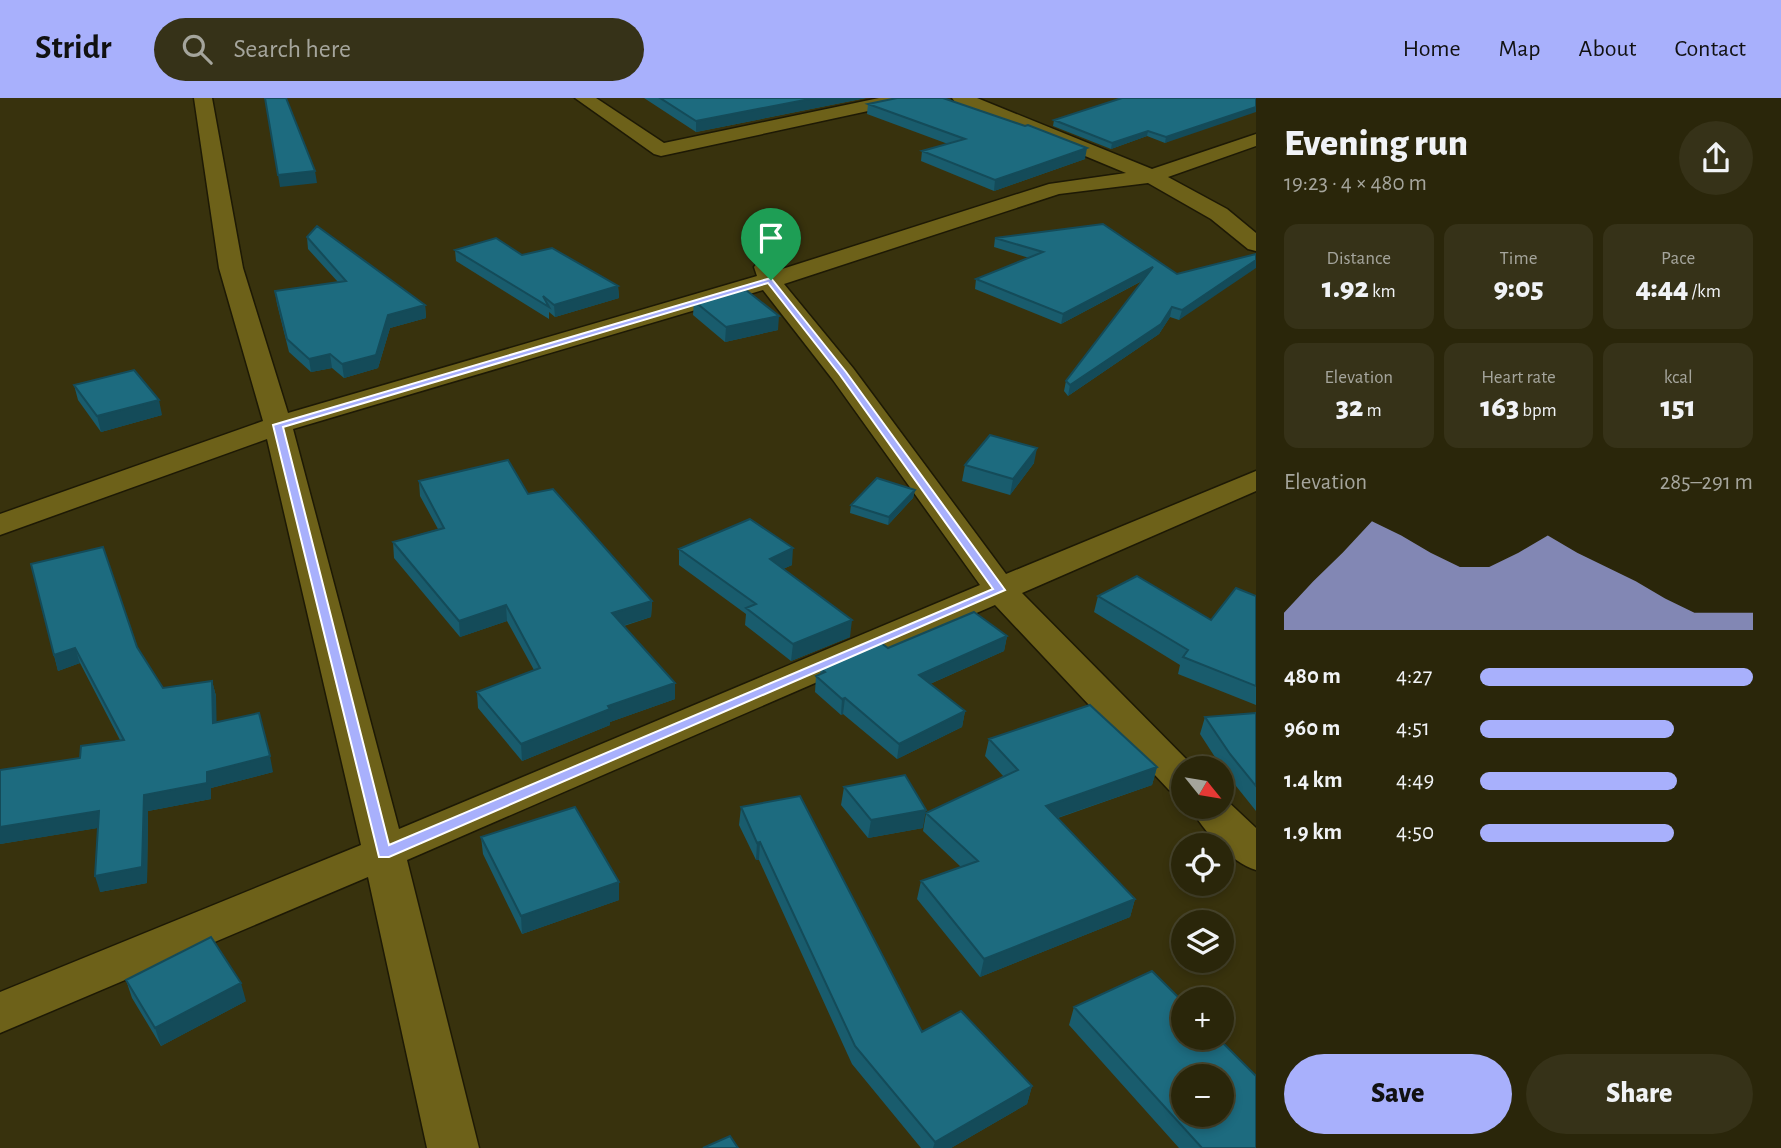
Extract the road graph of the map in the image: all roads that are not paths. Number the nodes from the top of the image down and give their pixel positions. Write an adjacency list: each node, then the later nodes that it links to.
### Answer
1 (210, 98): 9 (street)
2 (584, 98): 3 (street)
3 (905, 98)
4 (961, 98): 6 (street)
5 (1256, 140): 6 (street)
6 (1151, 176): 7 (street); 8 (street)
7 (1256, 244)
8 (768, 274): 9 (street); 12 (street)
9 (278, 425): 11 (street); 15 (street)
10 (1256, 480): 12 (street)
11 (0, 525)
12 (1000, 590): 13 (street); 15 (street)
13 (1171, 767)
14 (1222, 819): 16 (street)
15 (384, 853): 17 (street); 18 (street)
16 (1256, 854)
17 (0, 1013)
18 (453, 1148)

